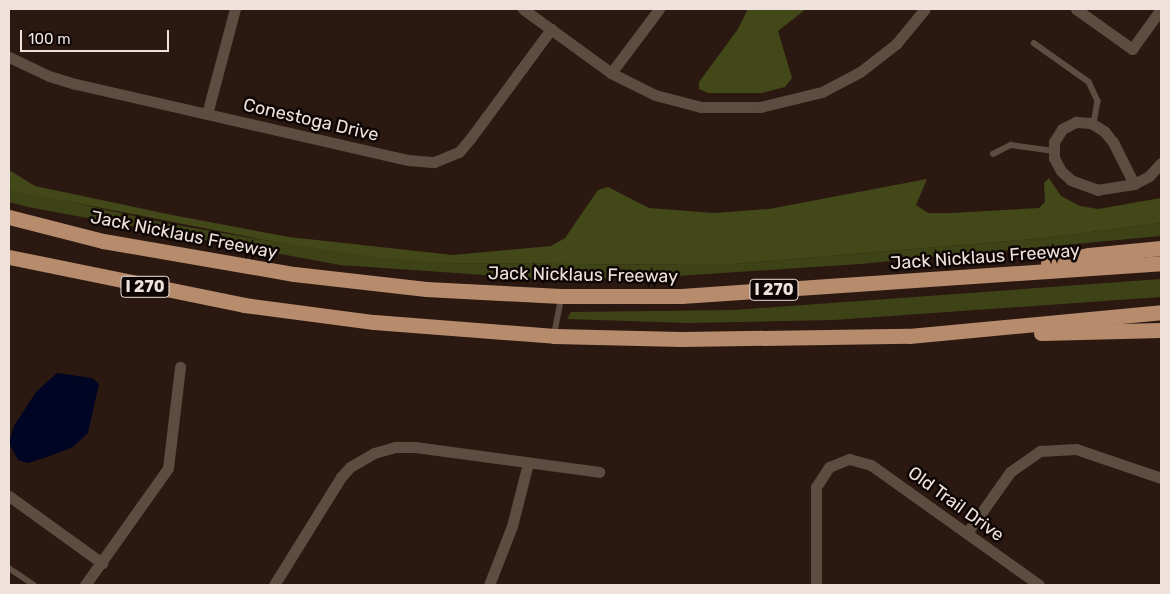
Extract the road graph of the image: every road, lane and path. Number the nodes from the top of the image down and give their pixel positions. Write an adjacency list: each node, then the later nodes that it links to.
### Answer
1 (235, 9): 11 (street)
2 (523, 9): 7 (street)
3 (659, 9): 10 (street)
4 (925, 9): 10 (street)
5 (1076, 9): 6 (street)
6 (1161, 9)
7 (551, 29): 10 (street); 11 (street, Conestoga Drive)
8 (1034, 43): 12 (lane)
9 (9, 57): 11 (street, Conestoga Drive)
10 (612, 74)
11 (207, 114)
12 (1094, 124): 13 (street); 16 (street)
13 (1054, 151): 14 (lane); 16 (street)
14 (993, 154)
15 (1161, 163): 16 (street)
16 (1134, 184)
17 (9, 217): 22 (highway, Jack Nicklaus Freeway / I 270)
18 (1161, 248): 21 (highway)
19 (9, 257): 25 (highway, I 270)
20 (1161, 263): 21 (highway, Jack Nicklaus Freeway / I 270)
21 (987, 275): 22 (highway, Jack Nicklaus Freeway / I 270)
22 (561, 296): 25 (lane)
23 (1161, 312): 26 (highway, I 270)
24 (1161, 330): 26 (highway)
25 (554, 336): 26 (highway, I 270)
26 (909, 336)
27 (180, 367): 33 (street)
28 (528, 463): 29 (street); 37 (street); 38 (street)
29 (599, 472)
30 (1161, 478): 32 (street)
31 (9, 496): 33 (street)
32 (967, 534): 39 (street, Old Trail Drive); 40 (street, Old Trail Drive)
33 (102, 563): 36 (street)
34 (9, 568): 35 (lane)
35 (34, 585)
36 (85, 585)
37 (274, 585)
38 (489, 585)
39 (816, 585)
40 (1039, 585)

